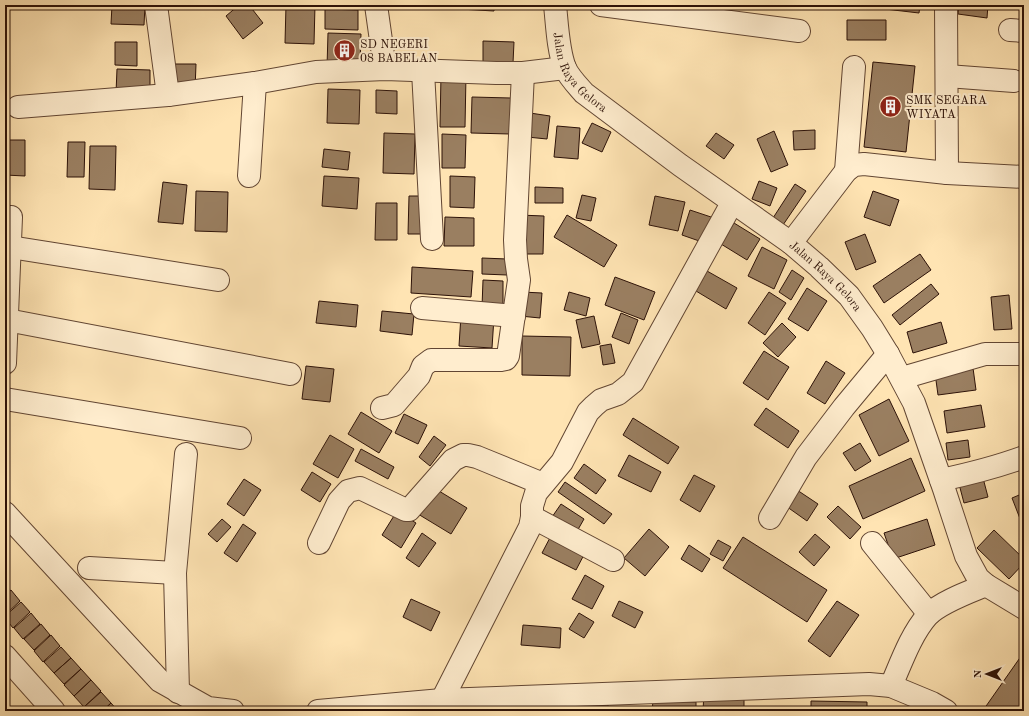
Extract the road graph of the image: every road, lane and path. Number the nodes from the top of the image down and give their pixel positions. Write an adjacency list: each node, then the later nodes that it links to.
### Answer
1 (156, 5): 15 (street)
2 (376, 5): 9 (street)
3 (555, 5): 8 (street, Jalan Raya Gelora)
4 (601, 5): 6 (street)
5 (946, 5): 12 (street)
6 (799, 31)
7 (854, 67): 17 (street)
8 (565, 68): 11 (street); 21 (street, Jalan Raya Gelora)
9 (385, 69): 10 (street); 14 (street)
10 (423, 71): 11 (street); 23 (street)
11 (523, 73): 28 (street)
12 (947, 76): 13 (street); 18 (street)
13 (1014, 81)
14 (255, 83): 15 (street); 19 (street)
15 (168, 95): 16 (street)
16 (18, 107)
17 (846, 171): 18 (street); 24 (street)
18 (947, 173): 20 (street)
19 (249, 176)
20 (1024, 177)
21 (732, 203): 24 (street, Jalan Raya Gelora); 41 (street)
22 (11, 217): 25 (street)
23 (432, 239)
24 (791, 243): 30 (street, Jalan Raya Gelora)
25 (10, 247): 26 (street); 29 (street)
26 (218, 280)
27 (422, 308): 28 (street)
28 (514, 316): 36 (street)
29 (7, 320): 32 (street); 33 (street)
30 (888, 354): 34 (street, Jalan Raya Gelora); 44 (street)
31 (1024, 354): 34 (street)
32 (5, 362)
33 (290, 374)
34 (902, 378): 40 (street, Jalan Raya Gelora)
35 (5, 399): 37 (street)
36 (382, 408)
37 (240, 438)
38 (186, 454): 49 (street)
39 (1024, 456): 40 (street)
40 (941, 480): 50 (street, Jalan Raya Gelora)
41 (543, 484): 43 (street); 45 (street)
42 (5, 513): 55 (street)
43 (532, 517): 47 (street); 56 (street)
44 (770, 518)
45 (318, 543)
46 (872, 543): 52 (street)
47 (613, 560)
48 (89, 568): 49 (street)
49 (175, 573): 55 (street)
50 (986, 585): 51 (street, Jalan Raya Gelora); 52 (street)
51 (1024, 608)
52 (929, 614): 54 (street)
53 (5, 656): 58 (street)
54 (891, 686): 57 (street); 61 (street)
55 (178, 692): 59 (street)
56 (442, 700): 57 (street); 60 (street)
57 (640, 702)
58 (54, 711)
59 (233, 711)
60 (318, 711)
61 (946, 711)

